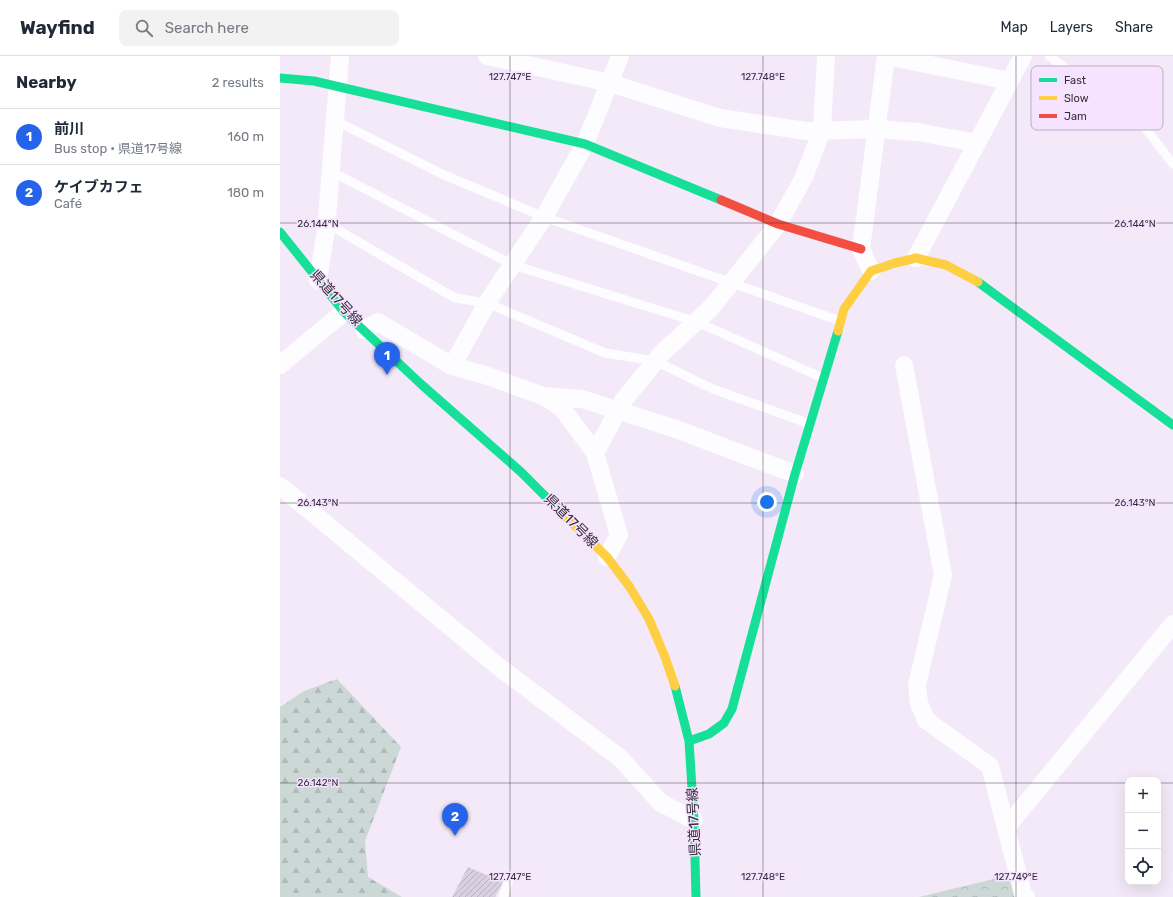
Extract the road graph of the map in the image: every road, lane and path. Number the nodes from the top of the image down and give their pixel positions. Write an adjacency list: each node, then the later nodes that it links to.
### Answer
1 (340, 56): 12 (street)
2 (487, 56): 11 (street)
3 (620, 56): 11 (street)
4 (826, 56): 15 (street)
5 (886, 56): 10 (street); 14 (street)
6 (1024, 56): 10 (street)
7 (1049, 56): 8 (lane)
8 (1062, 66)
9 (280, 78): 12 (street)
10 (1010, 81): 17 (street)
11 (610, 83): 15 (street); 18 (street)
12 (337, 87): 13 (street); 18 (street)
13 (334, 120): 20 (street); 21 (lane)
14 (877, 129): 15 (street); 17 (street); 25 (street)
15 (822, 130): 23 (street)
16 (1147, 130): 19 (lane)
17 (977, 143): 26 (street)
18 (585, 144): 21 (street); 23 (street)
19 (1173, 164)
20 (330, 171): 22 (street); 27 (lane)
21 (544, 217): 27 (street); 30 (lane)
22 (326, 222): 29 (street); 31 (lane)
23 (778, 224): 25 (street); 30 (street)
24 (280, 232): 29 (street, 県道17号線)
25 (861, 249): 28 (street)
26 (916, 258): 28 (street); 44 (street)
27 (512, 265): 31 (street); 34 (lane)
28 (871, 271): 33 (street)
29 (318, 280): 32 (street, 県道17号線)
30 (733, 282): 33 (lane); 34 (street)
31 (487, 303): 36 (lane); 39 (street)
32 (344, 312): 35 (street, 県道17号線); 37 (street)
33 (840, 321): 40 (street)
34 (697, 322): 36 (street); 40 (lane)
35 (364, 330): 39 (street); 48 (street, 県道17号線)
36 (656, 361): 42 (street); 43 (lane)
37 (280, 365)
38 (904, 365): 52 (street)
39 (452, 366): 41 (street)
40 (823, 378): 43 (street)
41 (543, 396): 42 (street); 45 (street)
42 (617, 411): 45 (street); 46 (street)
43 (810, 424): 46 (street)
44 (1173, 425)
45 (595, 453): 48 (street)
46 (795, 474): 50 (street)
47 (280, 486): 51 (street)
48 (607, 557): 50 (street, 県道17号線)
49 (1173, 624): 52 (street)
50 (689, 741): 51 (street, 県道17号線)
51 (694, 820): 55 (street, 県道17号線)
52 (1006, 828): 56 (street)
53 (510, 877): 54 (lane)
54 (503, 897)
55 (696, 897)
56 (1026, 897)

